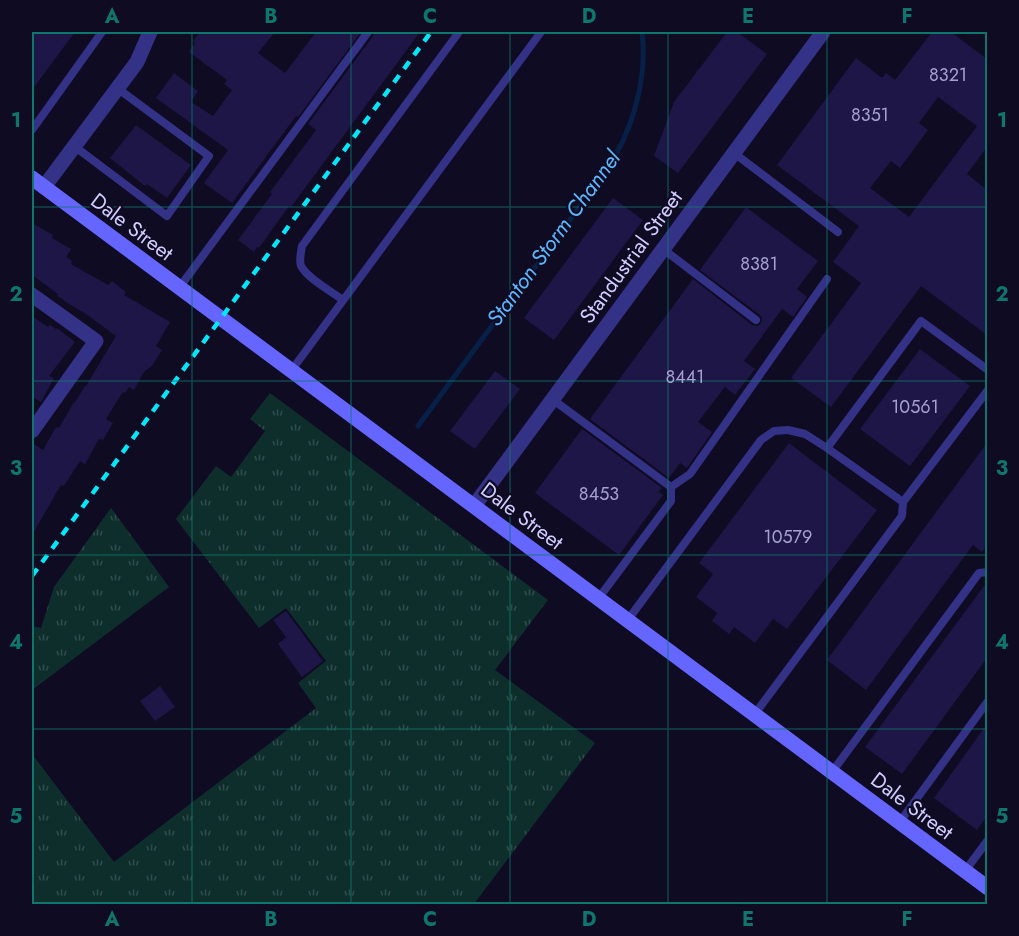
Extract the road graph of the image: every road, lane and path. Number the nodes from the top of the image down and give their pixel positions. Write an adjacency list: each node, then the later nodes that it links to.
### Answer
1 (102, 32): 8 (lane)
2 (150, 32): 7 (street)
3 (368, 32): 15 (lane)
4 (459, 32): 17 (lane)
5 (541, 32): 17 (lane)
6 (823, 32): 10 (street, Standustrial Street)
7 (117, 88): 9 (street); 9 (lane)
8 (32, 130)
9 (74, 146): 11 (street)
10 (734, 153): 12 (lane); 13 (street, Standustrial Street)
11 (38, 183): 15 (street, Dale Street)
12 (838, 232)
13 (663, 249): 18 (lane); 22 (street, Standustrial Street)
14 (828, 279): 25 (lane)
15 (179, 288): 20 (street, Dale Street)
16 (32, 295): 23 (street)
17 (343, 300): 20 (lane)
18 (756, 320)
19 (987, 370): 24 (lane)
20 (291, 371): 27 (street, Dale Street)
21 (987, 390): 26 (lane)
22 (552, 399): 25 (lane); 27 (street, Standustrial Street)
23 (32, 431)
24 (827, 448): 26 (lane); 30 (lane)
25 (671, 487): 29 (lane)
26 (903, 502): 32 (lane)
27 (474, 506): 29 (street, Dale Street)
28 (987, 572): 33 (lane)
29 (598, 599): 30 (street, Dale Street)
30 (627, 621): 32 (street, Dale Street)
31 (987, 701): 34 (lane)
32 (754, 715): 33 (street, Dale Street)
33 (832, 773): 34 (street, Dale Street)
34 (899, 822): 36 (street, Dale Street)
35 (987, 840): 36 (lane)
36 (965, 871): 37 (street, Dale Street)
37 (987, 888)

